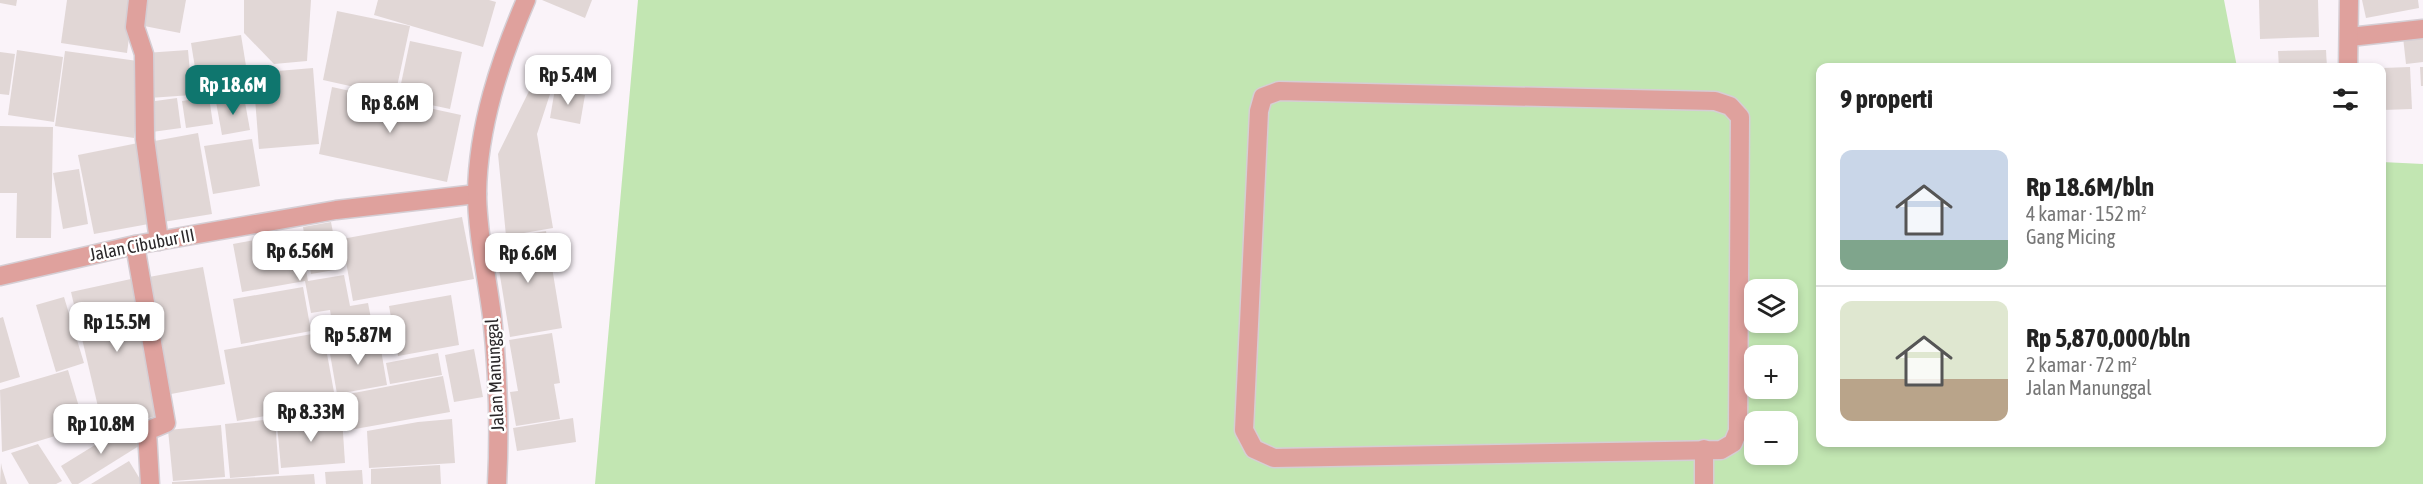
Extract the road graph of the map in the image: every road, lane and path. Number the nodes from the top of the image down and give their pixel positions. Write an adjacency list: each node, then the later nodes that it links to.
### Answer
1 (138, 0): 8 (street)
2 (526, 0): 7 (street)
3 (2349, 0): 5 (street)
4 (2423, 29): 5 (street)
5 (2350, 37): 6 (street)
6 (2348, 63)
7 (477, 194): 8 (street, Jalan Cibubur III); 13 (street, Jalan Manunggal)
8 (159, 241): 9 (street, Jalan Cibubur III)
9 (135, 245): 10 (street, Jalan Cibubur III); 12 (street)
10 (0, 276)
11 (1704, 449): 11 (street); 14 (street)
12 (150, 484)
13 (497, 484)
14 (1704, 484)

